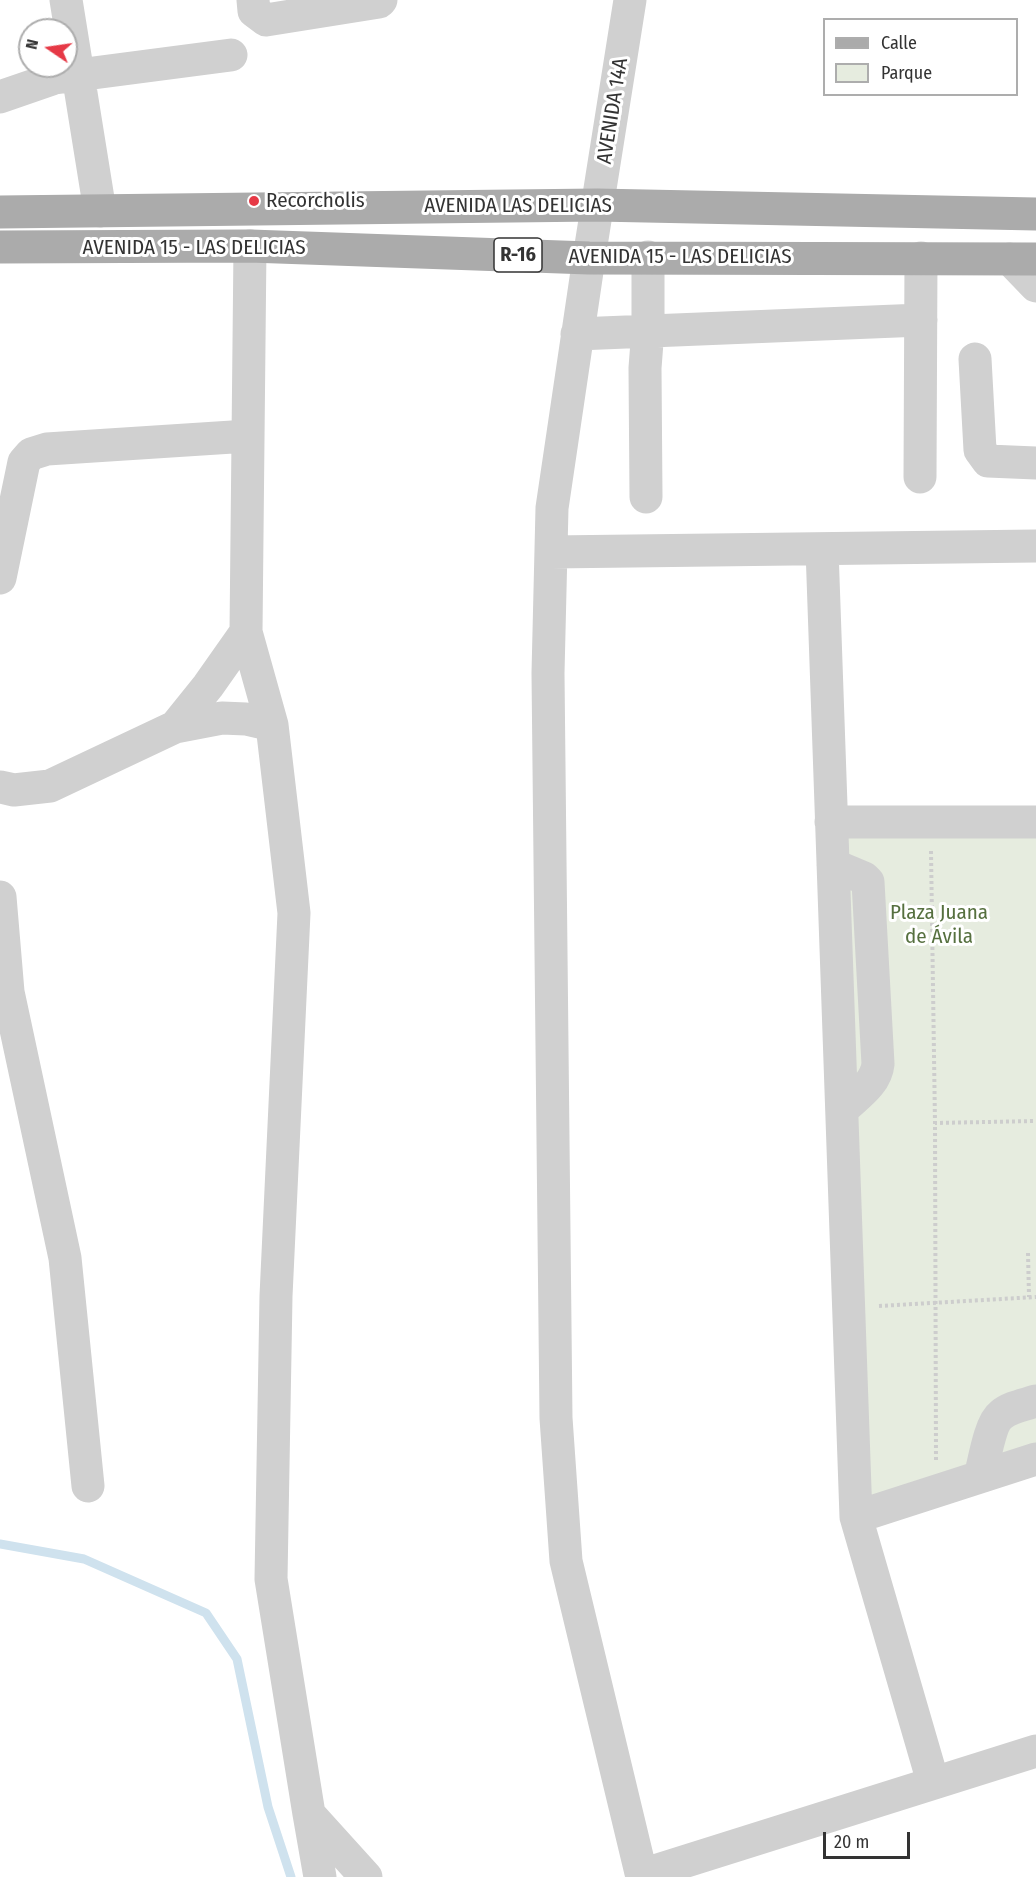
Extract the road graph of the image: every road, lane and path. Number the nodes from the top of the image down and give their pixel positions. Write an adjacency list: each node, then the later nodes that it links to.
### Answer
1 (66, 0): 5 (street)
2 (253, 0): 3 (street)
3 (381, 0)
4 (630, 0): 10 (street, AVENIDA 14A)
5 (69, 18)
6 (231, 55): 7 (street)
7 (78, 74): 11 (street)
8 (55, 78): 9 (street)
9 (0, 97)
10 (597, 205): 11 (main road, AVENIDA LAS DELICIAS); 13 (main road, AVENIDA LAS DELICIAS); 16 (street, AVENIDA 14A)
11 (100, 211): 12 (main road, AVENIDA LAS DELICIAS)
12 (0, 212)
13 (1036, 214)
14 (250, 246): 15 (main road, AVENIDA 15 - LAS DELICIAS / R-16); 16 (main road, AVENIDA 15 - LAS DELICIAS / R-16); 25 (street)
15 (0, 247)
16 (589, 258): 17 (main road, AVENIDA 15 - LAS DELICIAS / R-16); 23 (street, AVENIDA 14A)
17 (648, 258): 18 (main road, AVENIDA 15 - LAS DELICIAS / R-16); 22 (street)
18 (921, 258): 19 (main road, AVENIDA 15 - LAS DELICIAS / R-16); 21 (street)
19 (1023, 259): 20 (street)
20 (1036, 286)
21 (921, 320): 22 (street); 27 (street)
22 (648, 329): 23 (street); 28 (street)
23 (577, 334): 31 (street, AVENIDA 14A)
24 (975, 359): 26 (street)
25 (248, 436): 32 (street); 33 (street)
26 (1036, 463)
27 (920, 477)
28 (646, 497)
29 (1036, 546): 30 (street)
30 (822, 549): 31 (street); 37 (street)
31 (550, 552): 57 (street, AVENIDA 14A)
32 (0, 578)
33 (246, 632): 34 (street); 35 (street)
34 (272, 725): 35 (street); 56 (street)
35 (174, 727): 36 (street)
36 (0, 787)
37 (831, 822): 38 (street); 53 (street)
38 (1036, 822)
39 (930, 839): 42 (path)
40 (0, 897): 52 (street)
41 (1036, 1121): 42 (path)
42 (935, 1123): 46 (path)
43 (1028, 1253): 45 (path)
44 (1036, 1297): 45 (path)
45 (1029, 1298): 46 (path)
46 (936, 1303): 47 (path); 50 (path)
47 (872, 1306)
48 (1036, 1401): 51 (street)
49 (1036, 1459): 51 (street)
50 (936, 1462)
51 (980, 1477): 53 (street)
52 (88, 1486)
53 (856, 1516): 55 (street)
54 (1036, 1751): 55 (street)
55 (933, 1782): 57 (street)
56 (309, 1814): 58 (street); 59 (street)
57 (642, 1876)
58 (320, 1877)
59 (366, 1877)

